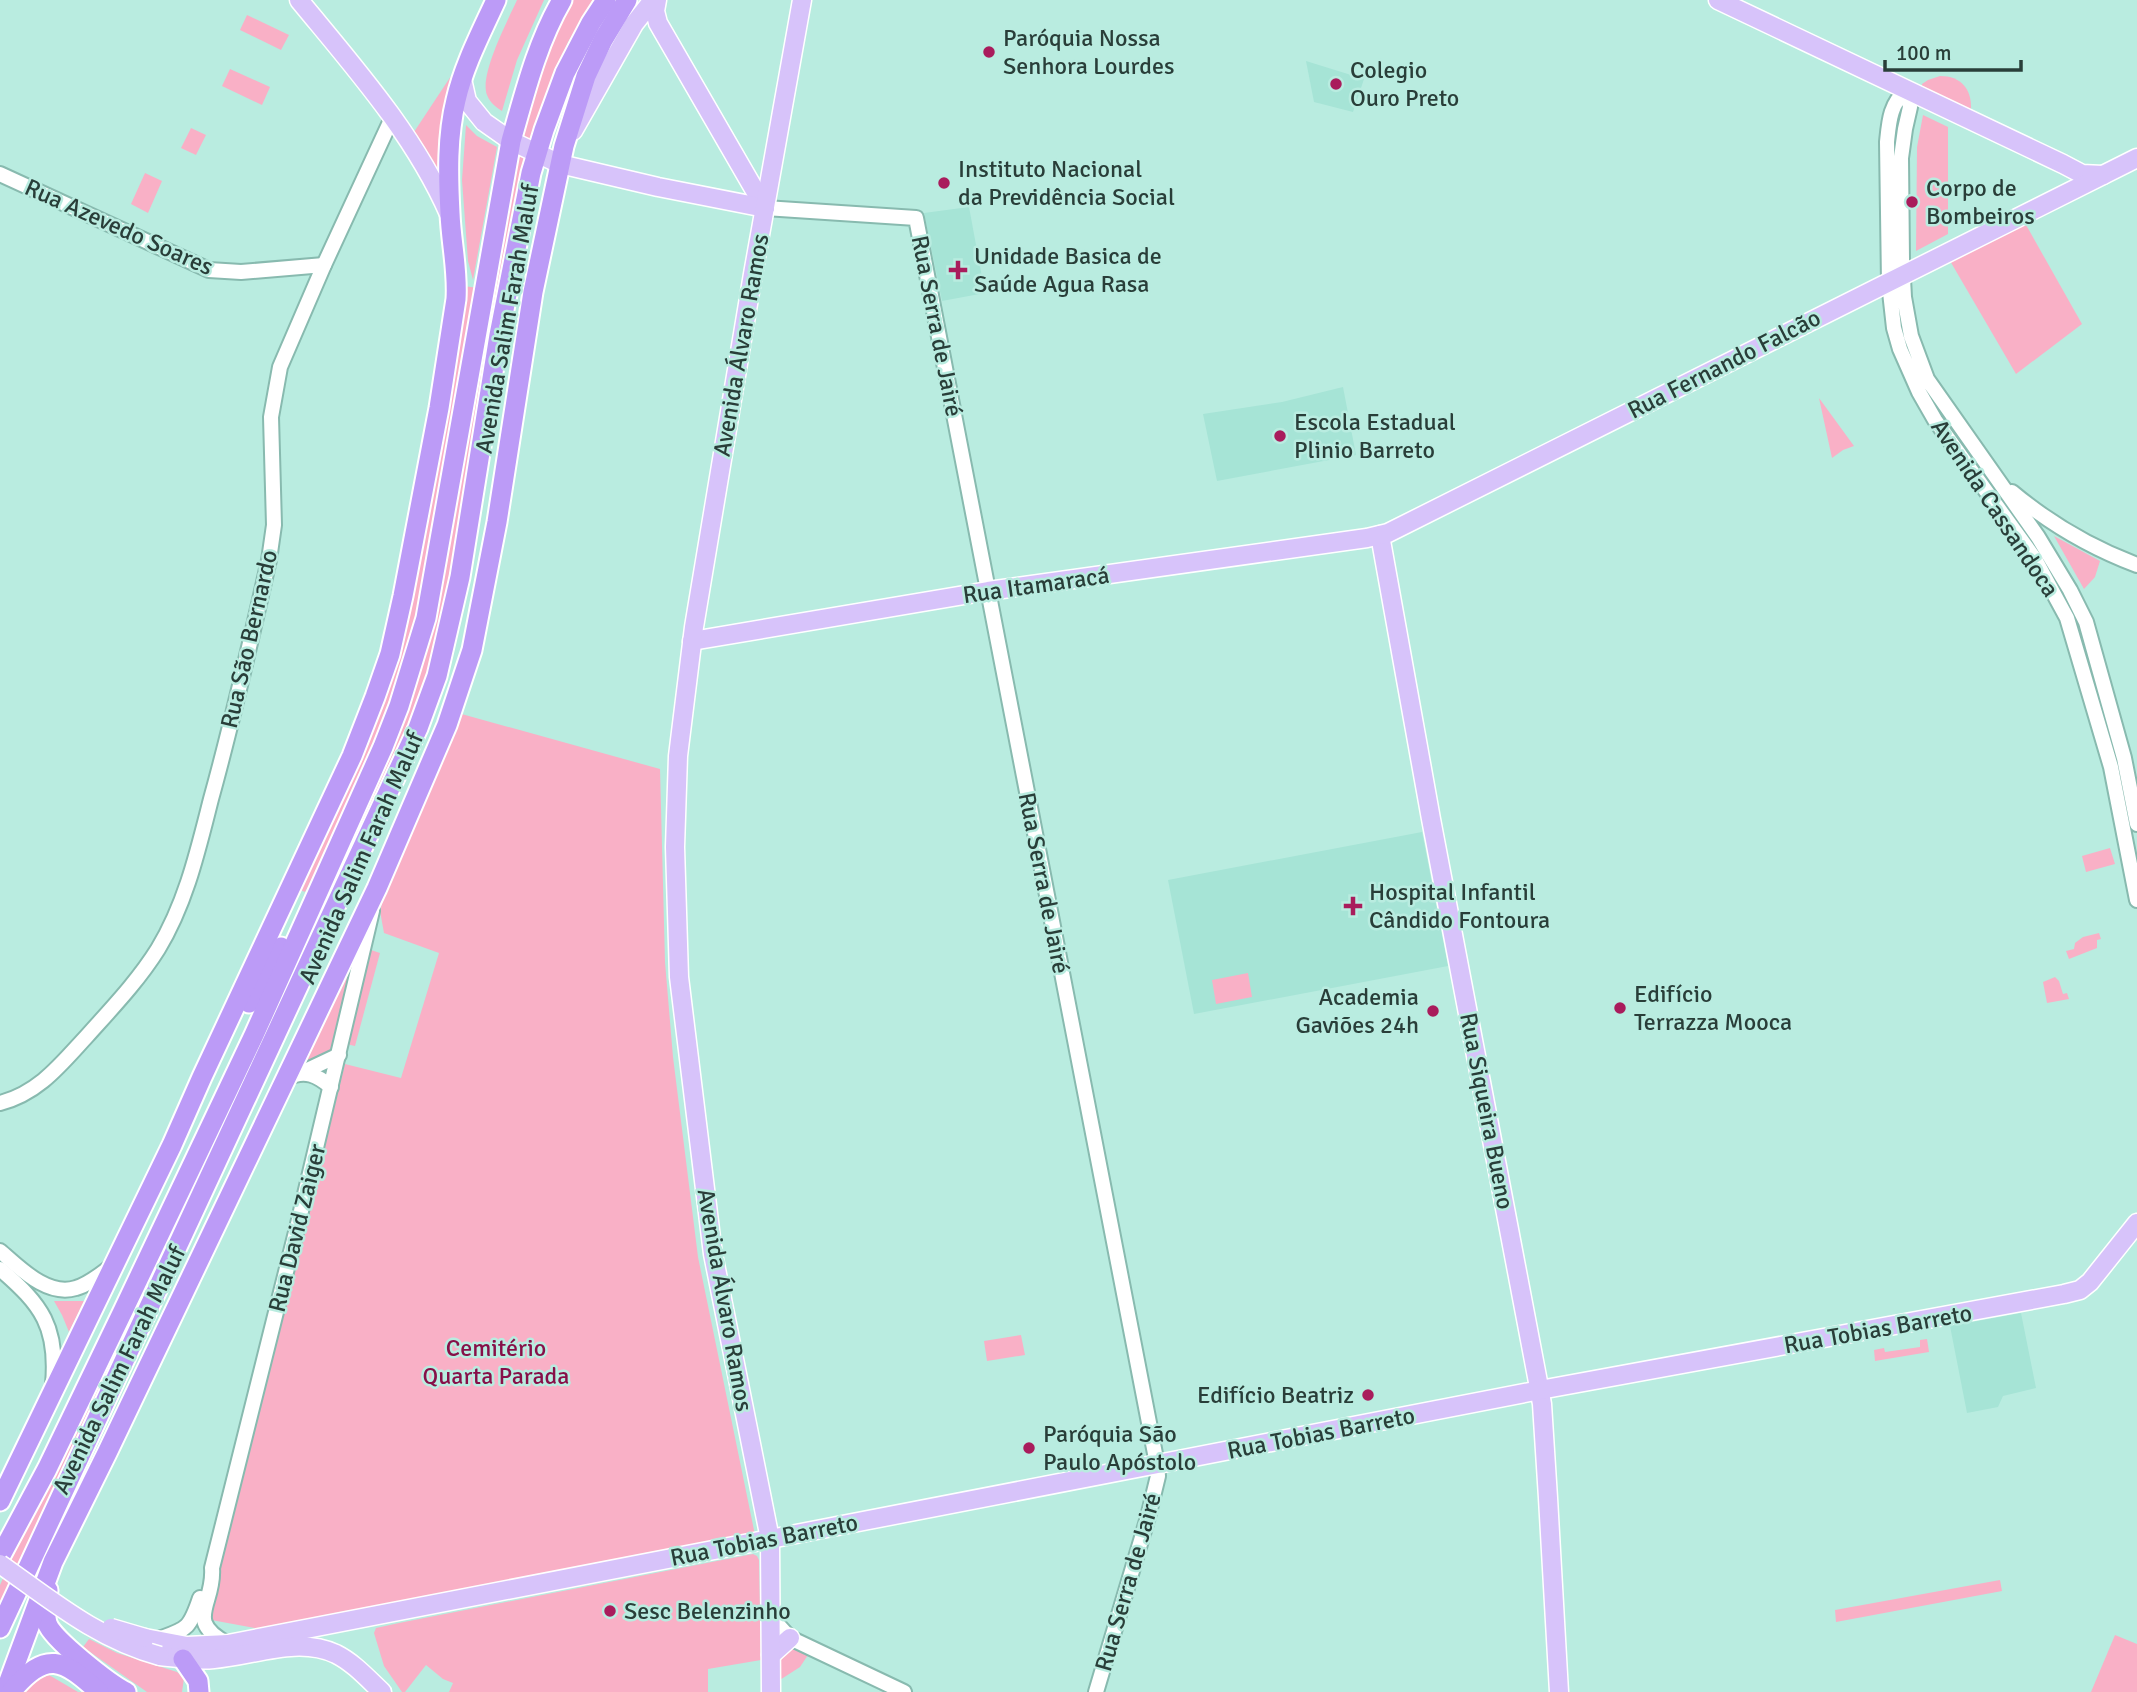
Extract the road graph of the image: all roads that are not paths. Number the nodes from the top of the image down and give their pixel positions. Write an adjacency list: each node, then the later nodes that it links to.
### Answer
1 (299, 0): 11 (main road)
2 (496, 0): 9 (highway, Avenida Salim Farah Maluf)
3 (562, 0): 12 (highway, Avenida Salim Farah Maluf)
4 (606, 0): 13 (highway, Avenida Salim Farah Maluf)
5 (627, 0): 14 (highway, Avenida Salim Farah Maluf)
6 (655, 0): 14 (main road); 17 (main road)
7 (802, 0): 18 (main road, Avenida Álvaro Ramos)
8 (1718, 0): 10 (main road)
9 (462, 79): 12 (main road); 23 (highway, Avenida Salim Farah Maluf)
10 (1907, 90): 16 (main road); 25 (street)
11 (392, 118): 23 (main road); 24 (street, Rua São Bernardo)
12 (511, 141): 13 (main road); 34 (highway, Avenida Salim Farah Maluf)
13 (536, 153): 14 (main road); 30 (highway, Avenida Salim Farah Maluf)
14 (562, 155): 22 (main road); 26 (highway, Avenida Salim Farah Maluf)
15 (2137, 158): 20 (main road, Rua Fernando Falcão)
16 (2063, 164): 20 (main road); 21 (main road)
17 (739, 165): 18 (main road); 22 (main road)
18 (772, 167): 22 (main road, Avenida Álvaro Ramos)
19 (0, 174): 24 (street, Rua Azevedo Soares)
20 (2103, 175): 21 (main road, Rua Fernando Falcão)
21 (2068, 192): 25 (main road, Rua Fernando Falcão)
22 (765, 208): 31 (street, Rua Serra de Jairé); 32 (main road, Avenida Álvaro Ramos)
23 (450, 216): 42 (highway, Avenida Salim Farah Maluf)
24 (324, 265): 41 (street, Rua São Bernardo)
25 (1896, 279): 27 (street, Avenida Cassandoca); 28 (main road, Rua Fernando Falcão); 36 (street, Avenida Cassandoca)
26 (533, 292): 30 (highway); 35 (highway, Avenida Salim Farah Maluf)
27 (1999, 481): 29 (street); 33 (street, Avenida Cassandoca)
28 (1380, 535): 31 (main road, Rua Itamaracá); 48 (main road, Rua Siqueira Bueno)
29 (2137, 565)
30 (460, 577): 40 (highway, Avenida Salim Farah Maluf)
31 (988, 591): 32 (main road, Rua Itamaracá); 50 (street, Rua Serra de Jairé)
32 (692, 641): 52 (main road, Avenida Álvaro Ramos)
33 (2137, 824)
34 (335, 852): 42 (highway); 53 (highway, Avenida Salim Farah Maluf)
35 (377, 888): 37 (street, Rua David Zaiger); 38 (highway, Avenida Salim Farah Maluf)
36 (2137, 900)
37 (339, 1055): 38 (street); 39 (street, Rua David Zaiger)
38 (295, 1075): 39 (street); 47 (highway, Avenida Salim Farah Maluf)
39 (331, 1087): 56 (street, Rua David Zaiger)
40 (247, 1099): 47 (highway); 58 (highway, Avenida Salim Farah Maluf)
41 (0, 1103)
42 (172, 1145): 45 (highway, Avenida Salim Farah Maluf)
43 (2137, 1223): 48 (main road, Rua Tobias Barreto)
44 (0, 1251): 45 (street)
45 (117, 1261): 49 (highway, Avenida Salim Farah Maluf)
46 (0, 1269): 49 (street)
47 (193, 1271): 54 (highway, Avenida Salim Farah Maluf)
48 (1540, 1390): 50 (main road, Rua Tobias Barreto); 72 (main road, Rua Siqueira Bueno)
49 (52, 1394): 51 (highway, Avenida Salim Farah Maluf)
50 (1157, 1464): 52 (main road, Rua Tobias Barreto); 71 (street, Rua Serra de Jairé)
51 (0, 1501)
52 (770, 1539): 57 (main road, Avenida Álvaro Ramos); 60 (main road, Rua Tobias Barreto)
53 (0, 1555): 61 (main road, bridge)
54 (53, 1562): 64 (highway); 65 (highway, Avenida Salim Farah Maluf)
55 (0, 1564): 61 (main road, bridge)
56 (212, 1568): 60 (street, Rua David Zaiger); 61 (street, Rua David Zaiger)
57 (770, 1616): 59 (street); 62 (main road, Avenida Álvaro Ramos)
58 (0, 1628)
59 (790, 1638): 62 (main road); 70 (street)
60 (228, 1644): 61 (main road, Rua Tobias Barreto)
61 (154, 1645): 63 (main road)
62 (771, 1655): 69 (main road, Avenida Álvaro Ramos)
63 (183, 1659): 67 (highway); 68 (main road)
64 (116, 1691): 66 (highway)
65 (5, 1692)
66 (12, 1692)
67 (199, 1692)
68 (382, 1692)
69 (771, 1692)
70 (904, 1692)
71 (1096, 1692)
72 (1559, 1692)

